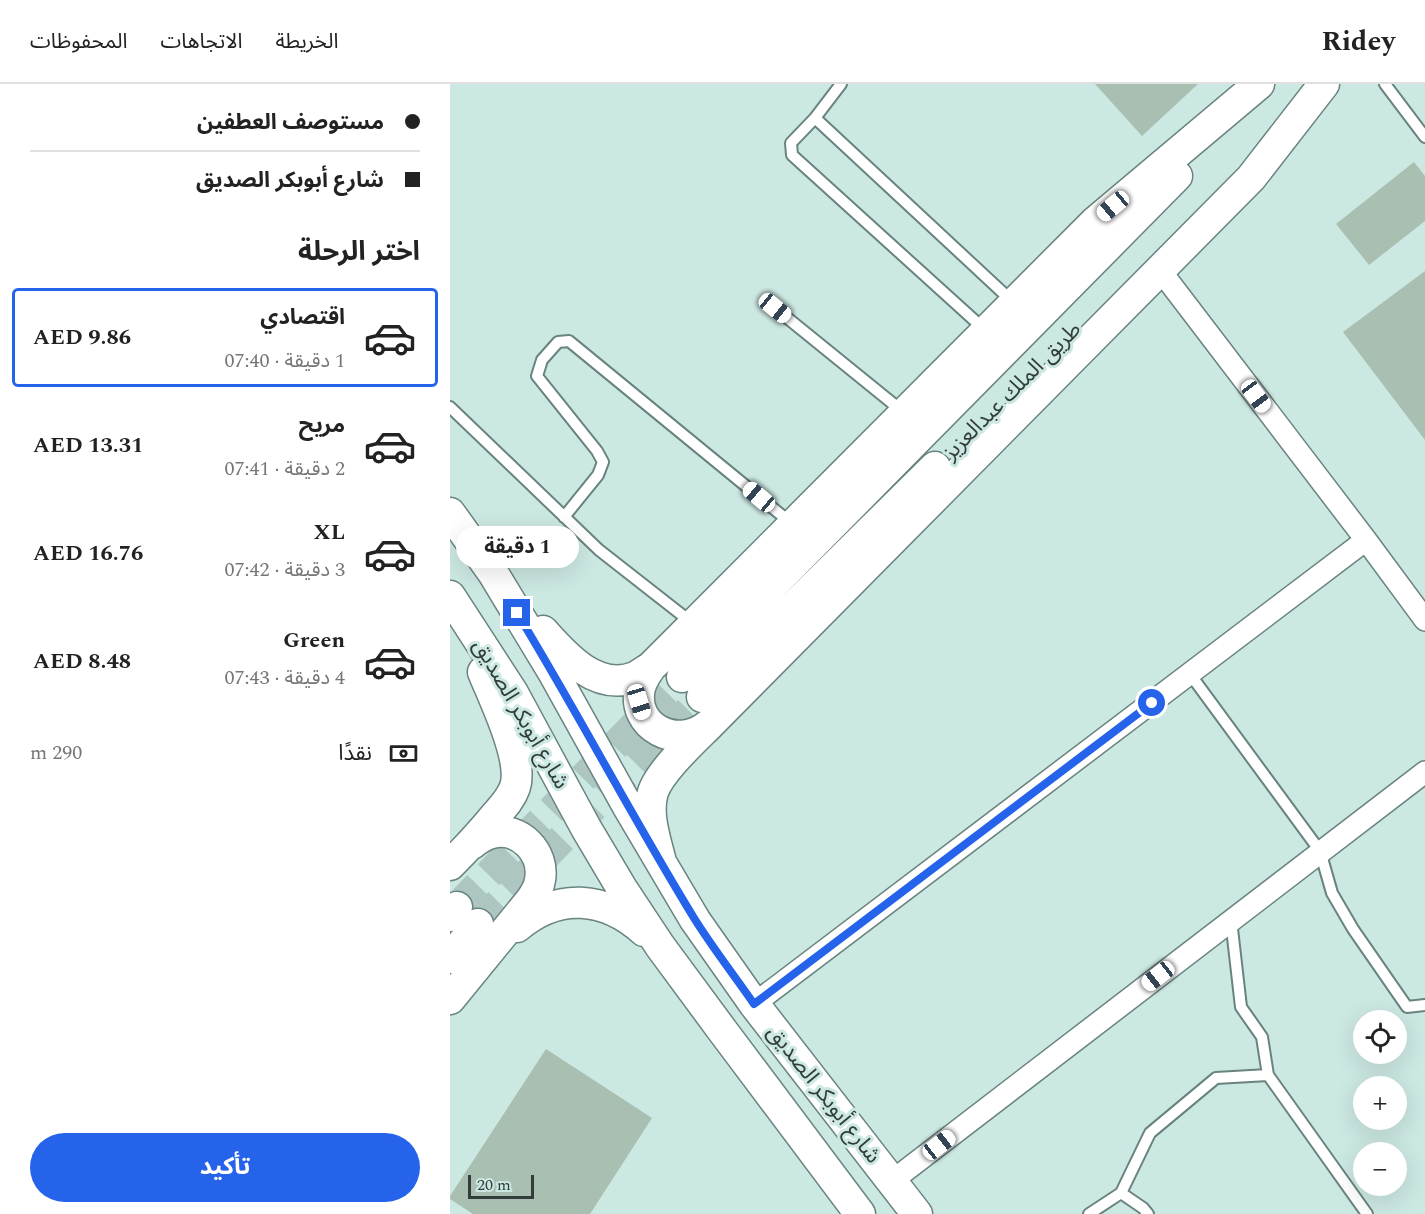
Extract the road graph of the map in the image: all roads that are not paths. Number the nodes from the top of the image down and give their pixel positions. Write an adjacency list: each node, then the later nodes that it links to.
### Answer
1 (841, 84): 6 (lane)
2 (1259, 84): 9 (main road)
3 (1267, 84): 24 (main road, طريق الملك عبدالعزيز)
4 (1323, 84): 8 (main road); 24 (main road, طريق الملك عبدالعزيز)
5 (1385, 84): 7 (lane)
6 (815, 118): 9 (lane); 11 (lane)
7 (1425, 137)
8 (1160, 270): 17 (street); 24 (main road)
9 (1014, 303): 11 (main road)
10 (775, 308): 13 (lane)
11 (986, 331): 13 (main road)
12 (450, 407): 15 (lane)
13 (905, 413): 16 (main road)
14 (450, 513): 18 (main road, شارع أبوبكر الصديق)
15 (564, 516): 16 (lane); 21 (lane)
16 (793, 525): 21 (main road)
17 (1366, 540): 20 (street); 23 (street)
18 (493, 573): 22 (main road); 28 (main road, شارع أبوبكر الصديق)
19 (452, 598): 26 (main road); 32 (main road, شارع أبوبكر الصديق)
20 (1422, 609)
21 (694, 624): 22 (main road)
22 (651, 667): 24 (main road)
23 (1190, 674): 27 (lane); 36 (street)
24 (698, 699): 28 (main road)
25 (1425, 772): 27 (street)
26 (472, 844): 29 (main road); 33 (main road)
27 (1320, 852): 31 (street); 37 (lane)
28 (661, 862): 36 (main road, شارع أبوبكر الصديق)
29 (450, 865)
30 (462, 916): 34 (main road)
31 (1231, 920): 38 (lane); 39 (street)
32 (660, 946): 33 (main road); 41 (main road, شارع أبوبكر الصديق)
33 (484, 957): 35 (main road)
34 (450, 958)
35 (450, 999)
36 (754, 1004): 39 (main road, شارع أبوبكر الصديق)
37 (1425, 1005)
38 (1268, 1075): 40 (lane); 45 (lane)
39 (892, 1181): 42 (main road, شارع أبوبكر الصديق)
40 (1121, 1193): 43 (lane); 44 (lane)
41 (853, 1212)
42 (917, 1214)
43 (1089, 1214)
44 (1148, 1214)
45 (1367, 1214)

